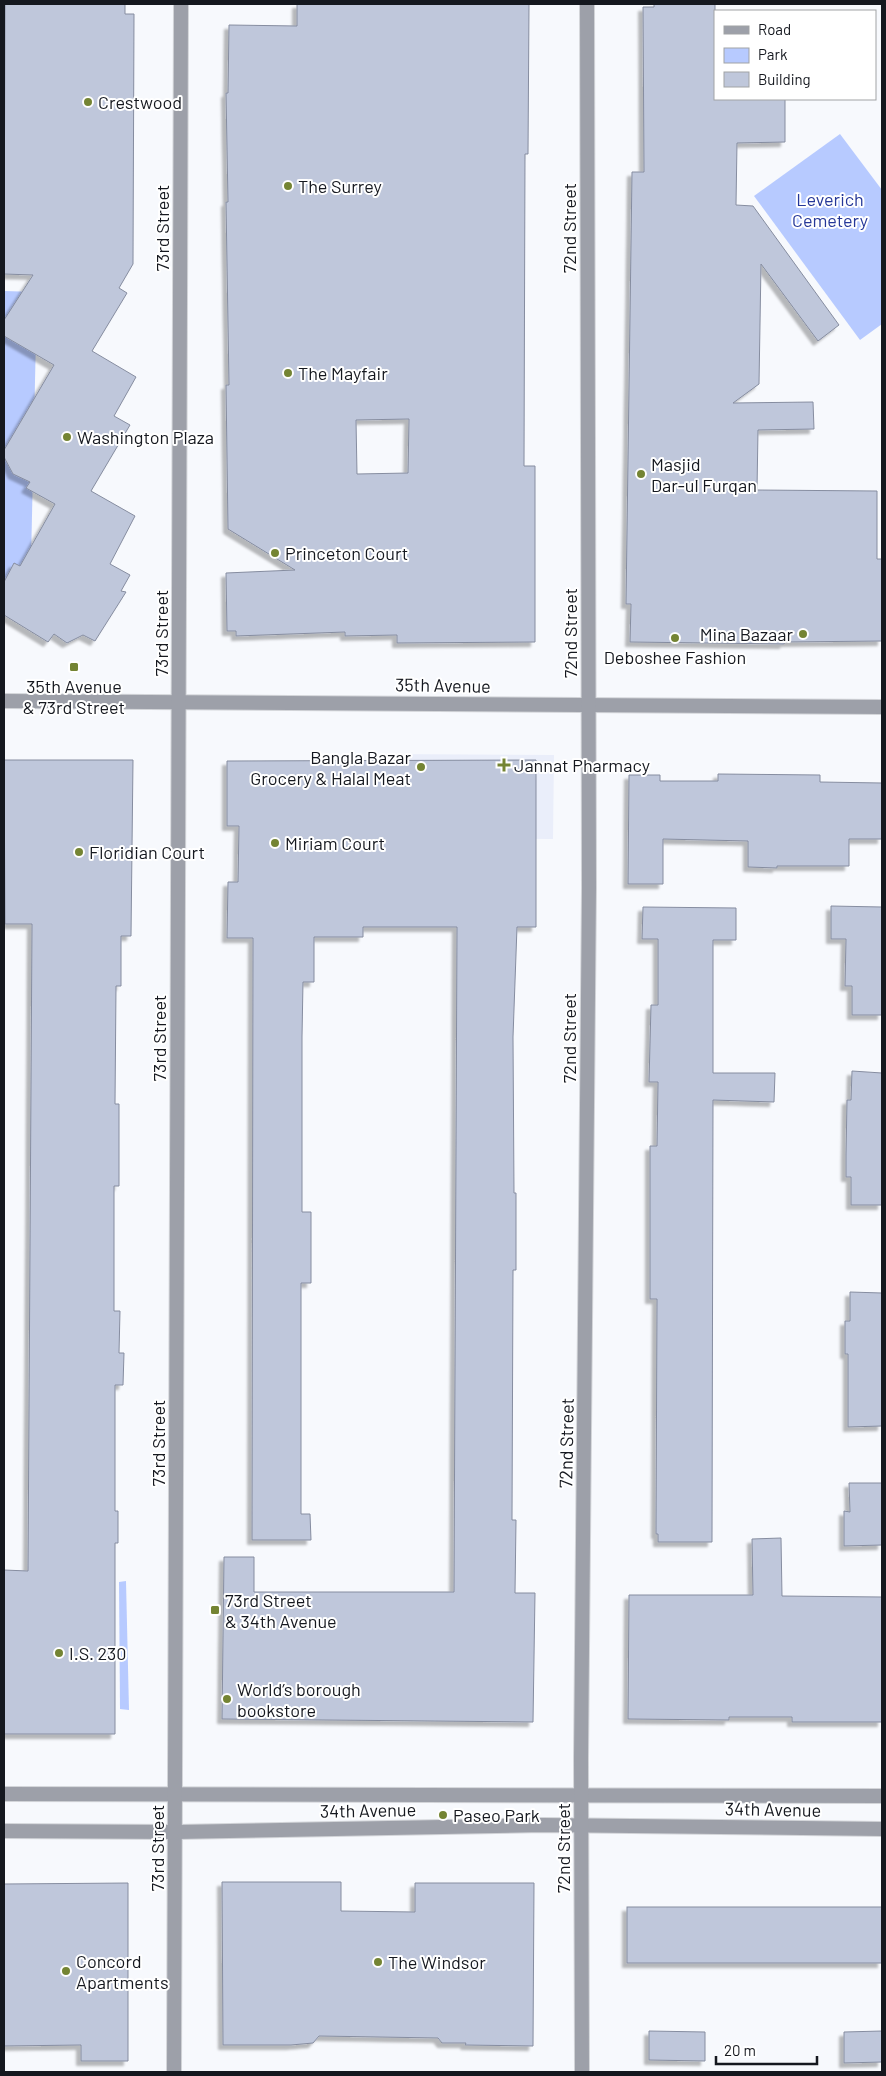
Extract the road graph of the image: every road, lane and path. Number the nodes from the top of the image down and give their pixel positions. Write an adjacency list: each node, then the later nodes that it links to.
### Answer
1 (181, 4): 4 (street, 73rd Street)
2 (587, 4): 5 (street, 72nd Street)
3 (4, 701): 4 (street, 35th Avenue)
4 (180, 702): 5 (street, 35th Avenue); 8 (street, 73rd Street)
5 (589, 705): 6 (street, 35th Avenue); 9 (street, 72nd Street)
6 (882, 707)
7 (4, 1794): 8 (street, 34th Avenue)
8 (176, 1795): 9 (street, 34th Avenue); 14 (street, 73rd Street)
9 (581, 1796): 10 (street, 34th Avenue); 11 (street, 72nd Street)
10 (882, 1796)
11 (581, 1826): 12 (street, 34th Avenue); 14 (street, 34th Avenue); 16 (street, 72nd Street)
12 (882, 1829)
13 (4, 1830): 14 (street, 34th Avenue)
14 (176, 1832): 15 (street, 73rd Street)
15 (174, 2072)
16 (582, 2072)

